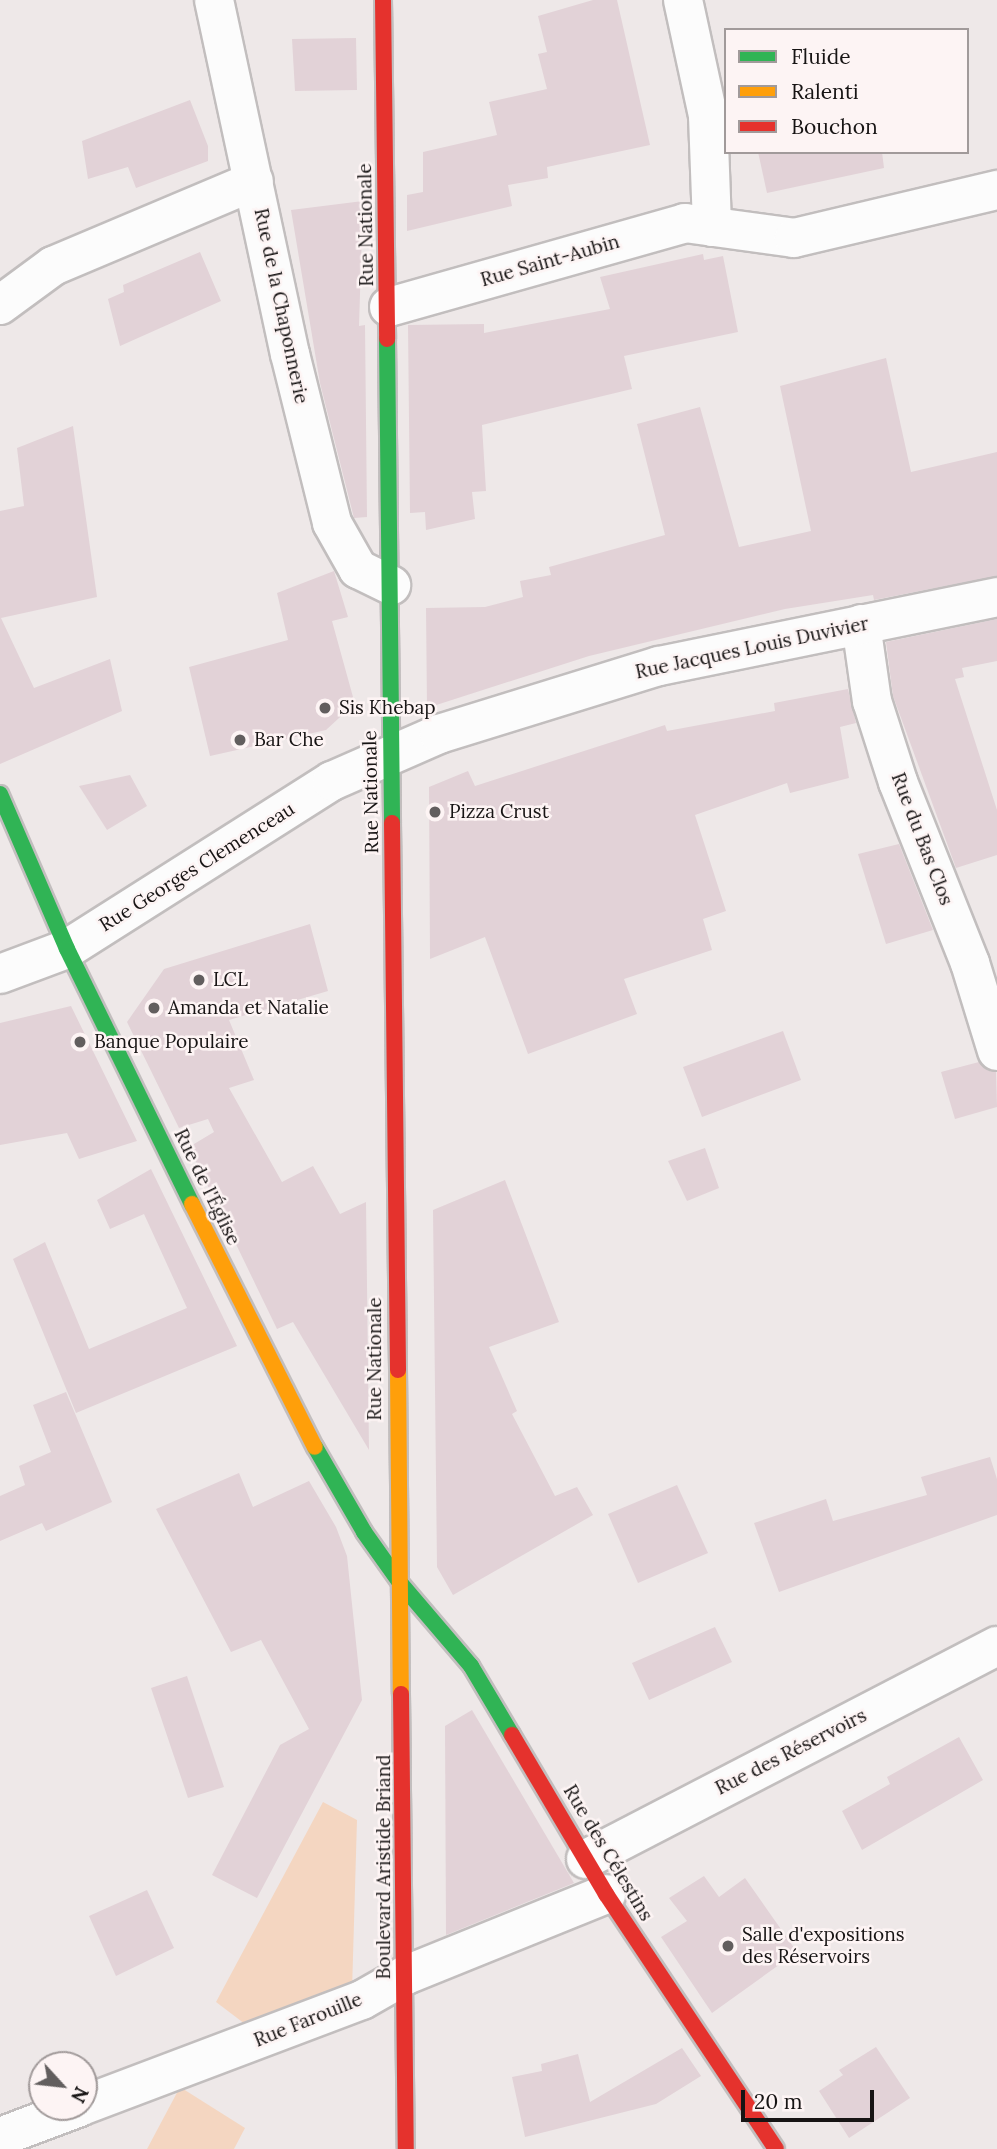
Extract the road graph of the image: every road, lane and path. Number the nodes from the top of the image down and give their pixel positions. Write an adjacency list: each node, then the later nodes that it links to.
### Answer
1 (214, 0): 4 (street, Rue de la Chaponnerie)
2 (383, 0): 8 (main road, Rue Nationale)
3 (683, 0): 6 (street)
4 (254, 181): 7 (street); 9 (street, Rue de la Chaponnerie)
5 (997, 190): 6 (street, Rue Saint-Aubin)
6 (712, 227): 8 (street, Rue Saint-Aubin)
7 (0, 305)
8 (389, 307): 9 (main road, Rue Nationale)
9 (391, 585): 12 (main road, Rue Nationale)
10 (997, 597): 11 (street, Rue Jacques Louis Duvivier)
11 (861, 624): 12 (street, Rue Jacques Louis Duvivier); 16 (street, Rue du Bas Clos)
12 (392, 755): 14 (street, Rue Georges Clemenceau); 17 (main road, Rue Nationale)
13 (0, 794): 14 (main road, Rue de l'Église)
14 (66, 949): 15 (street, Rue Georges Clemenceau); 17 (main road, Rue de l'Église)
15 (0, 974)
16 (997, 1051)
17 (401, 1584): 19 (main road, Rue des Célestins); 21 (main road, Boulevard Aristide Briand)
18 (997, 1646): 19 (street, Rue des Réservoirs)
19 (586, 1858): 20 (main road, Rue des Célestins)
20 (606, 1894): 21 (street, Rue Farouille); 26 (main road, Rue des Célestins)
21 (406, 1975): 22 (street, Rue Farouille); 25 (main road, Boulevard Aristide Briand)
22 (98, 2100)
23 (42, 2121): 24 (street, Rue Farouille)
24 (0, 2137)
25 (406, 2149)
26 (776, 2149)

